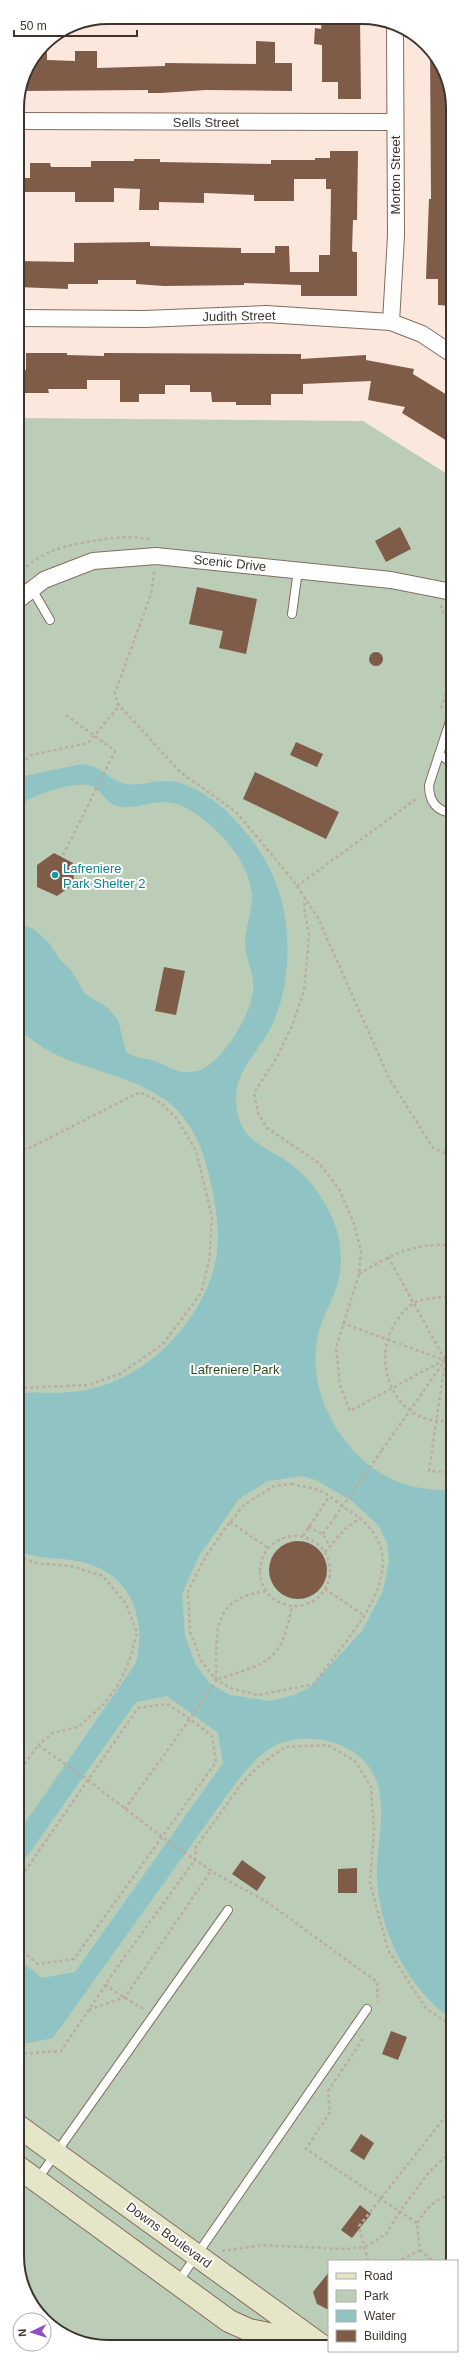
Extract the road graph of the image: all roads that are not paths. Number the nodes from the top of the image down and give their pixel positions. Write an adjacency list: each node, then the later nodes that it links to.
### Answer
1 (395, 30): 3 (street, Morton Street)
2 (24, 121): 3 (street, Sells Street)
3 (395, 122): 5 (street, Morton Street)
4 (24, 318): 5 (street, Judith Street)
5 (391, 322): 6 (street, Judith Street)
6 (446, 350)
7 (298, 570): 8 (street, Scenic Drive); 9 (street, Scenic Drive); 11 (lane)
8 (32, 589): 10 (street, Scenic Drive); 12 (lane)
9 (446, 591)
10 (24, 595)
11 (292, 614)
12 (50, 620)
13 (446, 733): 14 (lane)
14 (439, 754): 15 (lane); 16 (lane)
15 (446, 759)
16 (446, 812)
17 (228, 1910): 20 (lane)
18 (367, 2009): 23 (lane)
19 (24, 2130): 20 (street, Downs Boulevard)
20 (56, 2154): 22 (lane); 23 (street, Downs Boulevard)
21 (24, 2171): 22 (street, Downs Boulevard)
22 (36, 2180): 24 (street, Downs Boulevard)
23 (196, 2255): 24 (lane); 26 (street, Downs Boulevard)
24 (177, 2283): 25 (street, Downs Boulevard)
25 (294, 2340)
26 (313, 2340)

